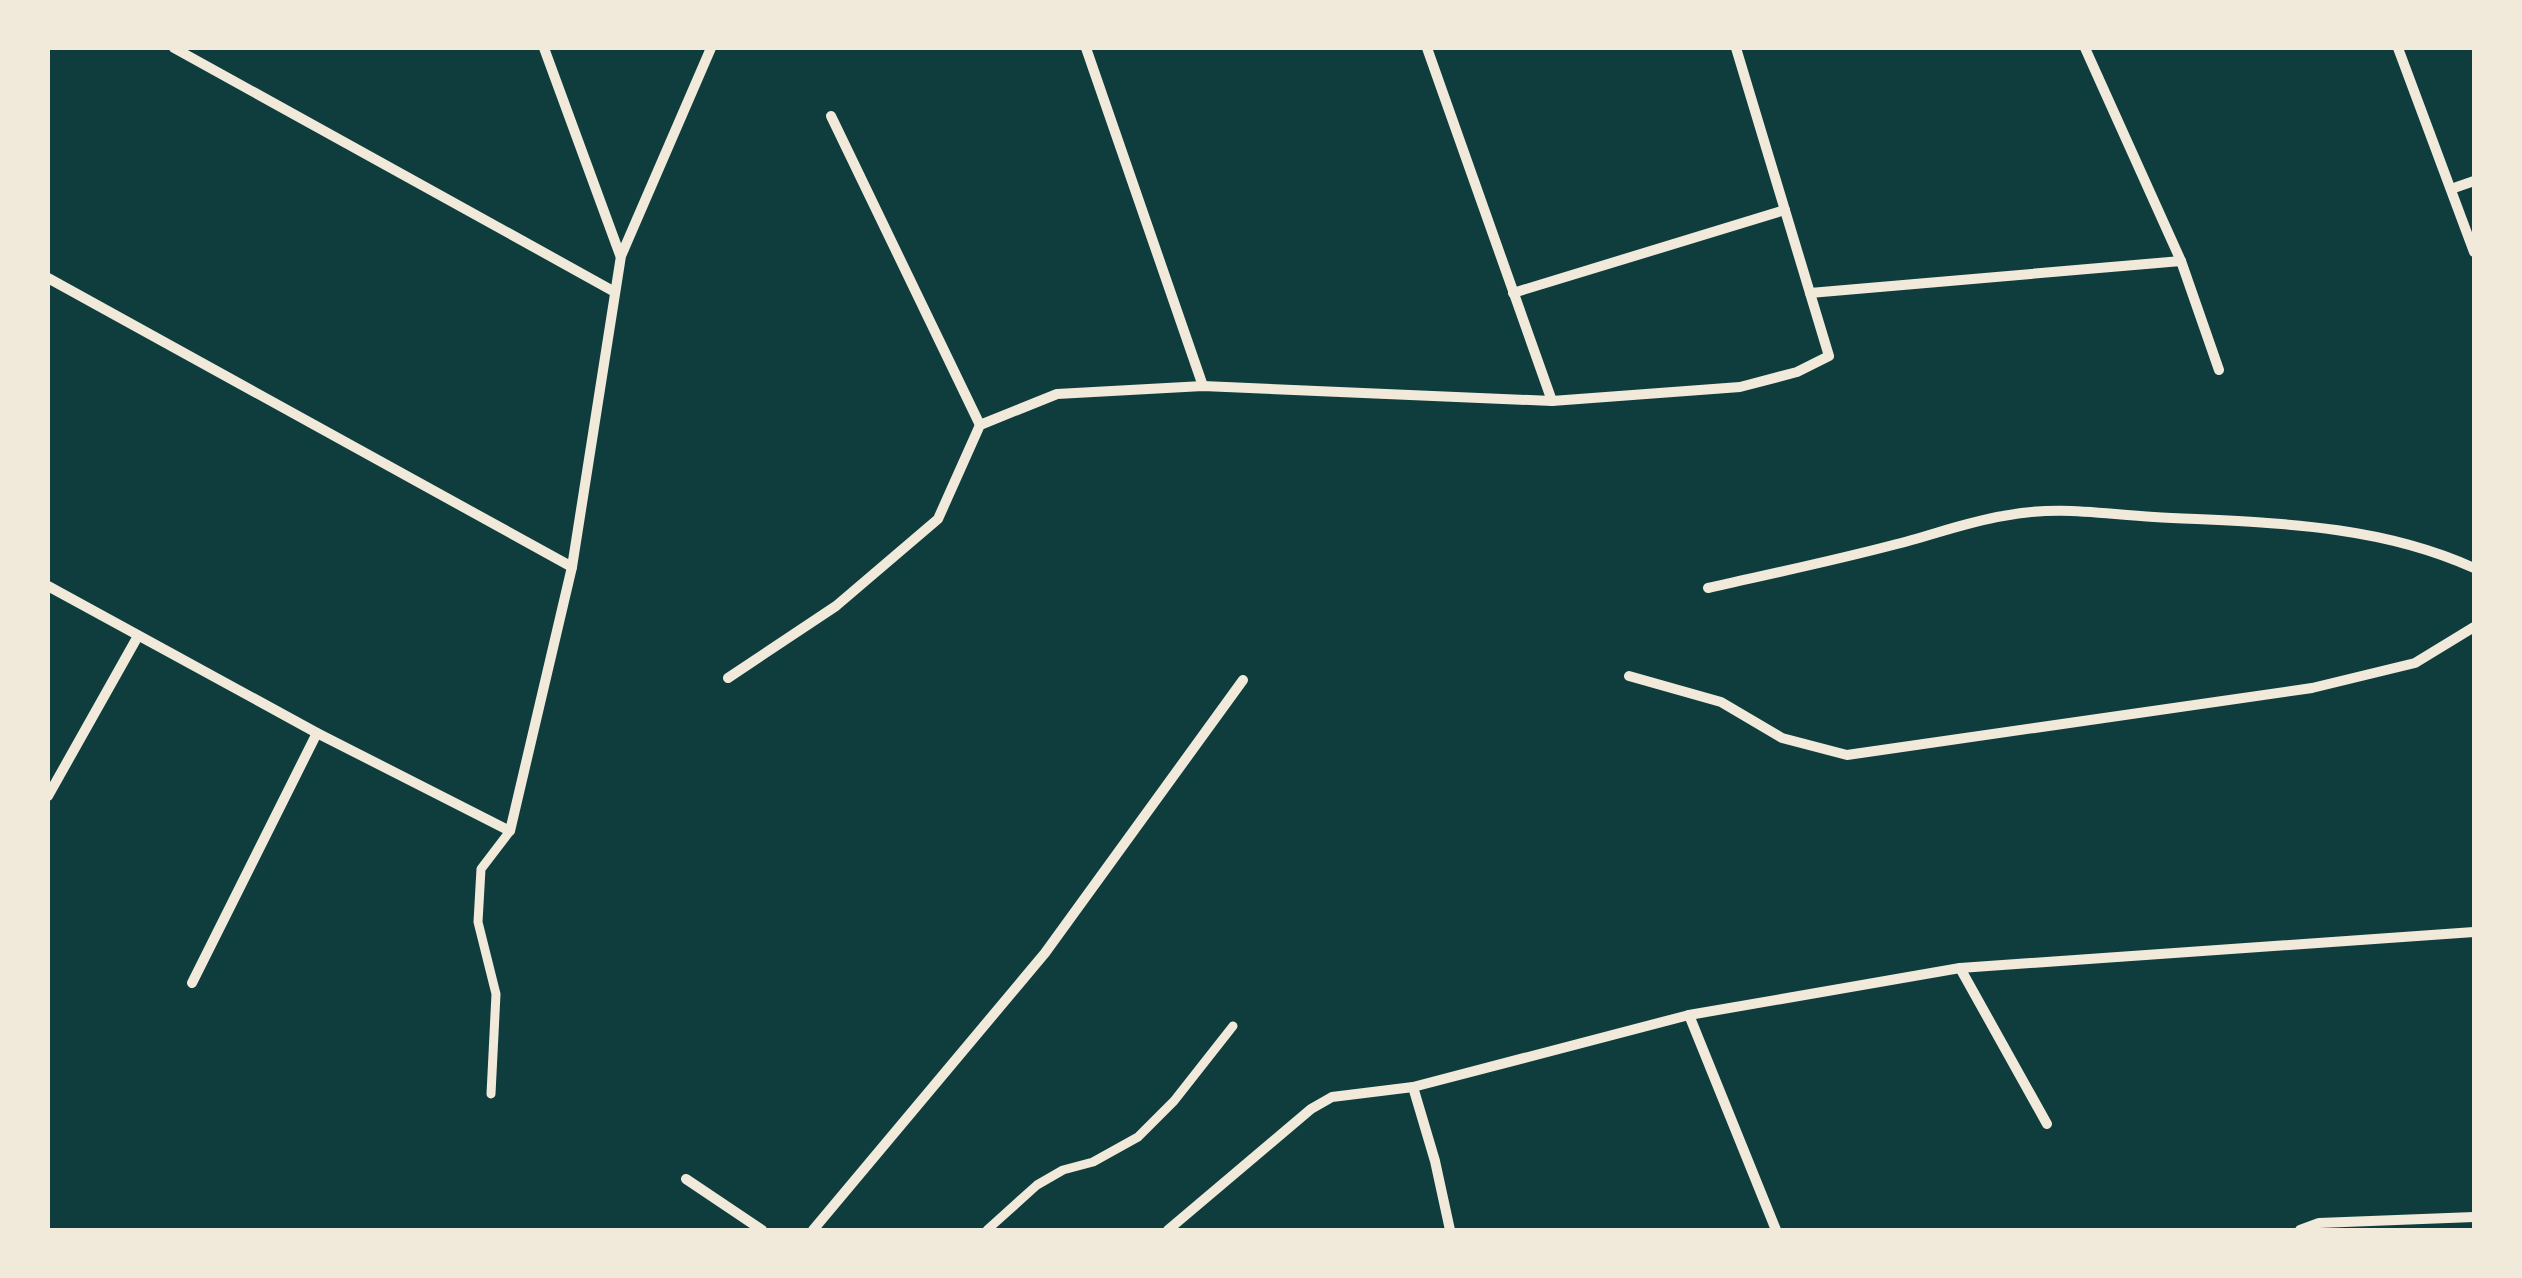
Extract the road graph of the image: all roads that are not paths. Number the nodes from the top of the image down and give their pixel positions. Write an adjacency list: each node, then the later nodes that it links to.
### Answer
1 (174, 48): 17 (street)
2 (544, 48): 14 (street)
3 (710, 48): 14 (street)
4 (1086, 48): 21 (street)
5 (1427, 48): 18 (street)
6 (1736, 48): 12 (street)
7 (2085, 48): 15 (street)
8 (2398, 48): 11 (street)
9 (831, 116): 23 (street)
10 (2474, 181): 11 (street)
11 (2451, 189): 13 (street)
12 (1786, 210): 18 (street); 19 (street)
13 (2474, 252)
14 (621, 256): 17 (street)
15 (2181, 261): 19 (street); 20 (street)
16 (48, 278): 24 (street)
17 (615, 292): 24 (street)
18 (1513, 293): 22 (street)
19 (1810, 293): 22 (street)
20 (2219, 370)
21 (1204, 386): 22 (street); 23 (street)
22 (1552, 401)
23 (980, 426): 31 (street)
24 (572, 567): 35 (street)
25 (2474, 568): 27 (street)
26 (48, 586): 29 (street)
27 (1708, 588)
28 (2474, 627): 30 (street)
29 (138, 636): 33 (street); 34 (street)
30 (1629, 676)
31 (728, 678)
32 (1243, 680): 47 (street)
33 (317, 733): 35 (street); 38 (street)
34 (48, 796)
35 (510, 831): 42 (street)
36 (2474, 932): 37 (street)
37 (1960, 968): 39 (street); 43 (street)
38 (192, 983)
39 (1688, 1015): 41 (street); 51 (street)
40 (1233, 1026): 48 (street)
41 (1413, 1086): 49 (street); 50 (street)
42 (492, 1094)
43 (2047, 1124)
44 (686, 1179): 46 (street)
45 (2474, 1217): 52 (street)
46 (762, 1230)
47 (812, 1230)
48 (987, 1230)
49 (1168, 1230)
50 (1450, 1230)
51 (1776, 1230)
52 (2300, 1230)

